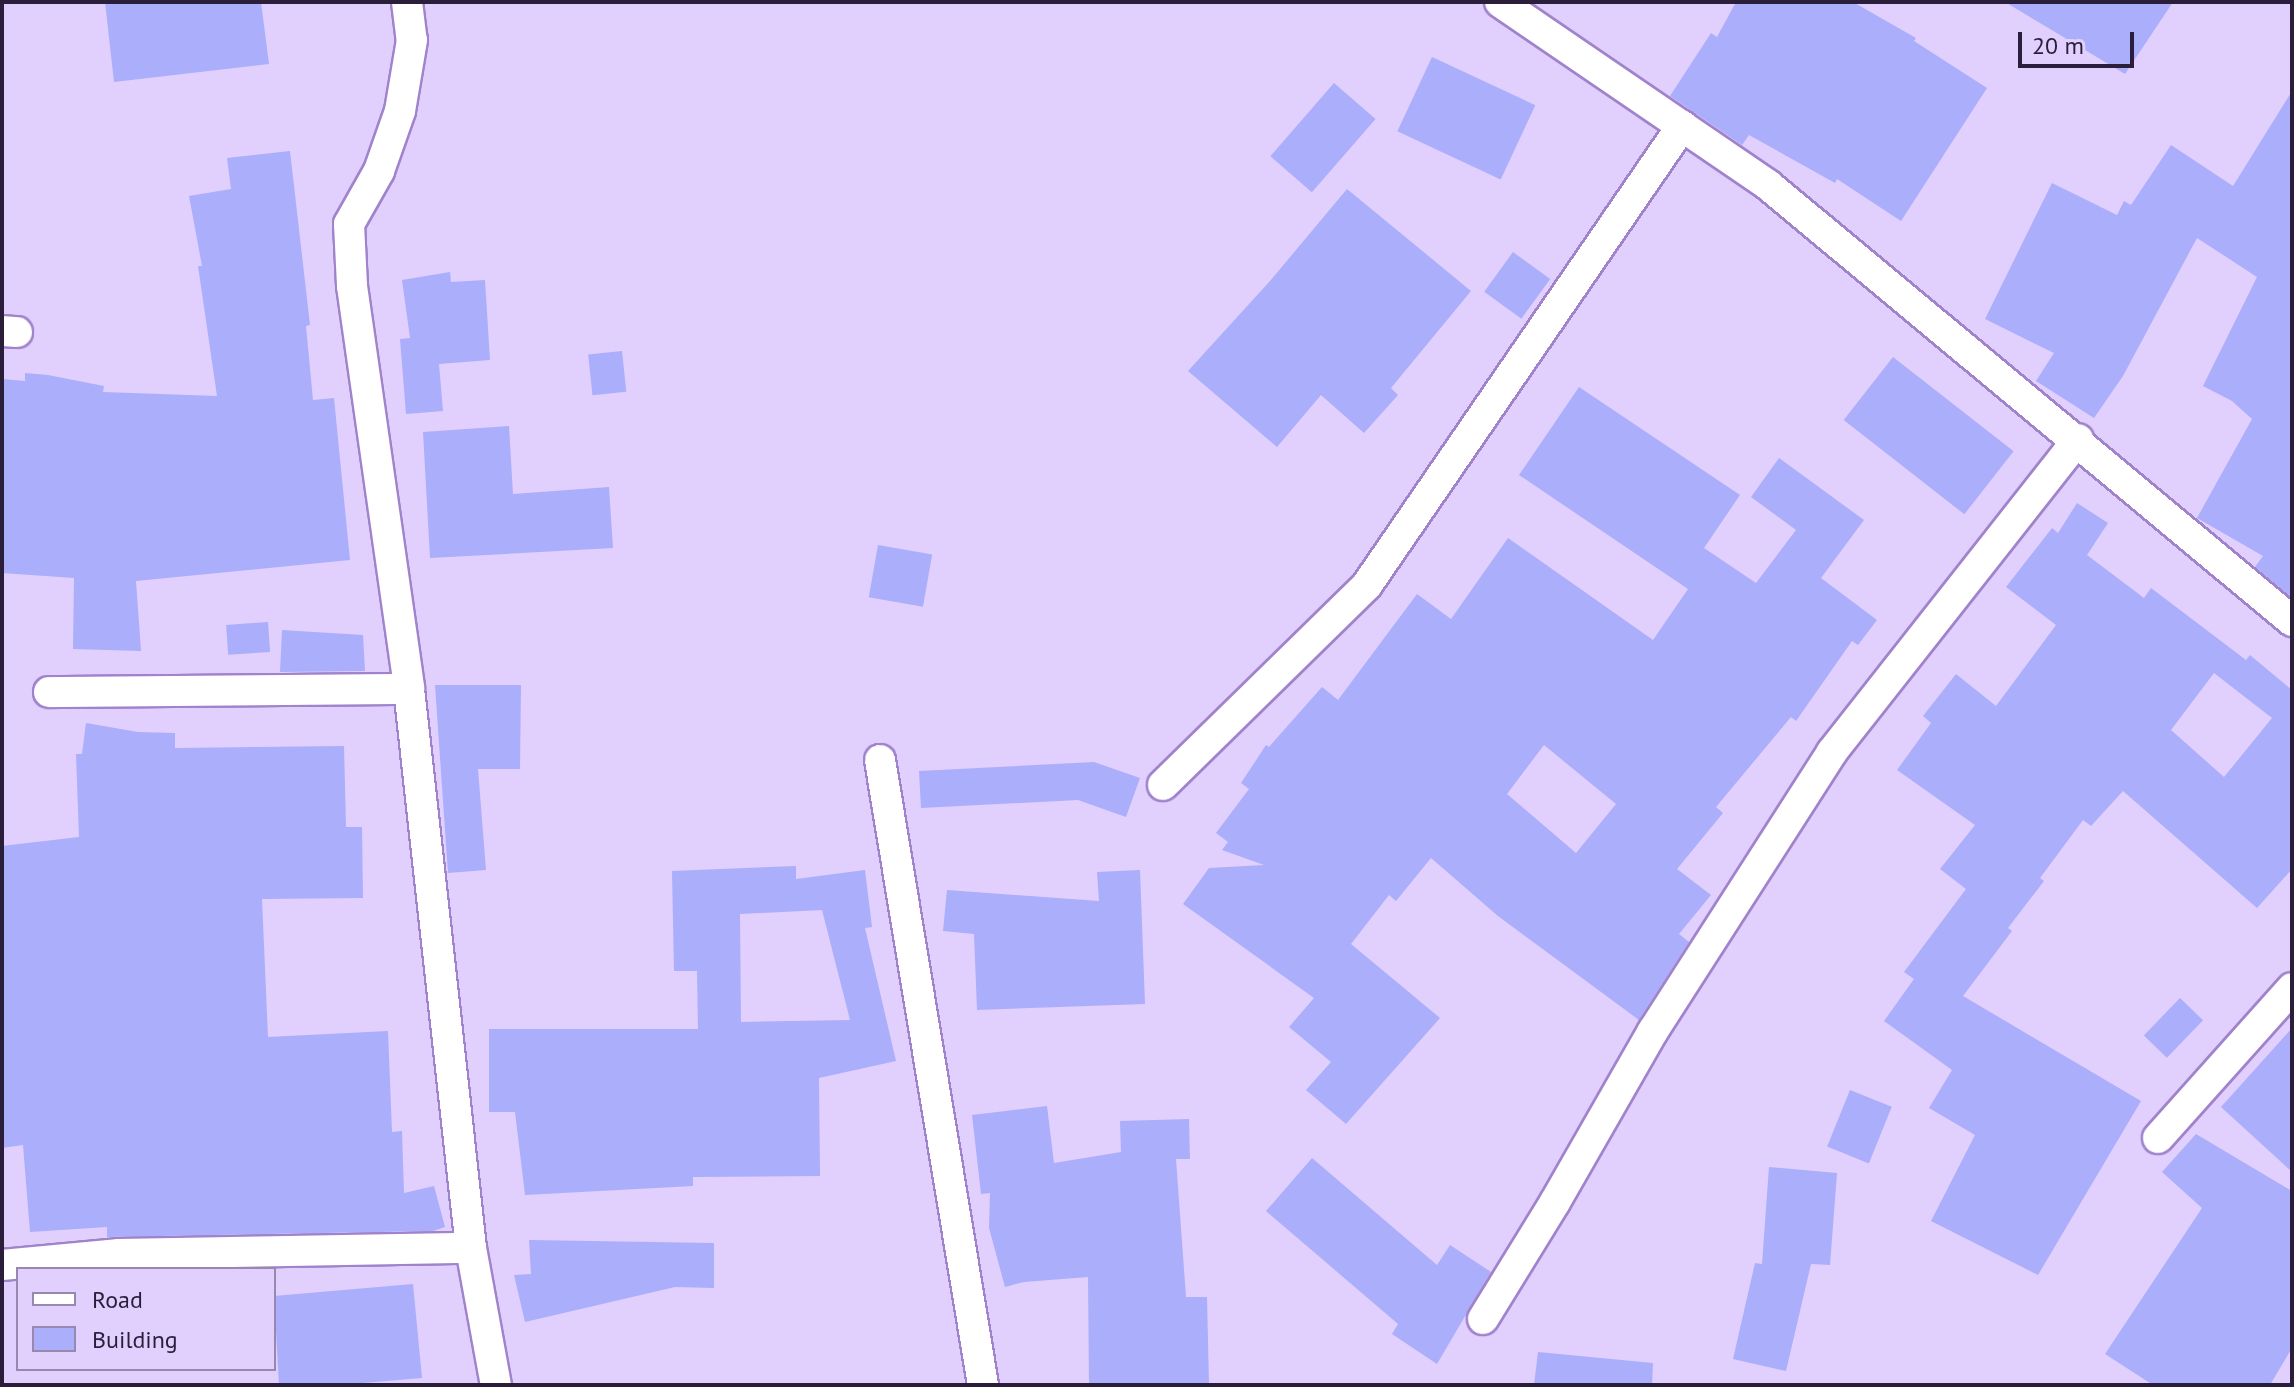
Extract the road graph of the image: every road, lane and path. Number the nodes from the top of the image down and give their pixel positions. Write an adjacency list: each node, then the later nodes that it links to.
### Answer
1 (407, 2): 6 (street)
2 (1500, 2): 3 (street)
3 (1682, 126): 4 (street); 9 (street)
4 (2078, 439): 5 (street); 14 (street)
5 (2292, 621)
6 (409, 689): 7 (street); 12 (street)
7 (49, 692)
8 (880, 760): 16 (street)
9 (1163, 785)
10 (2292, 988): 11 (street)
11 (2158, 1138)
12 (471, 1248): 13 (street); 15 (street)
13 (2, 1265)
14 (1483, 1319)
15 (496, 1385)
16 (983, 1385)

